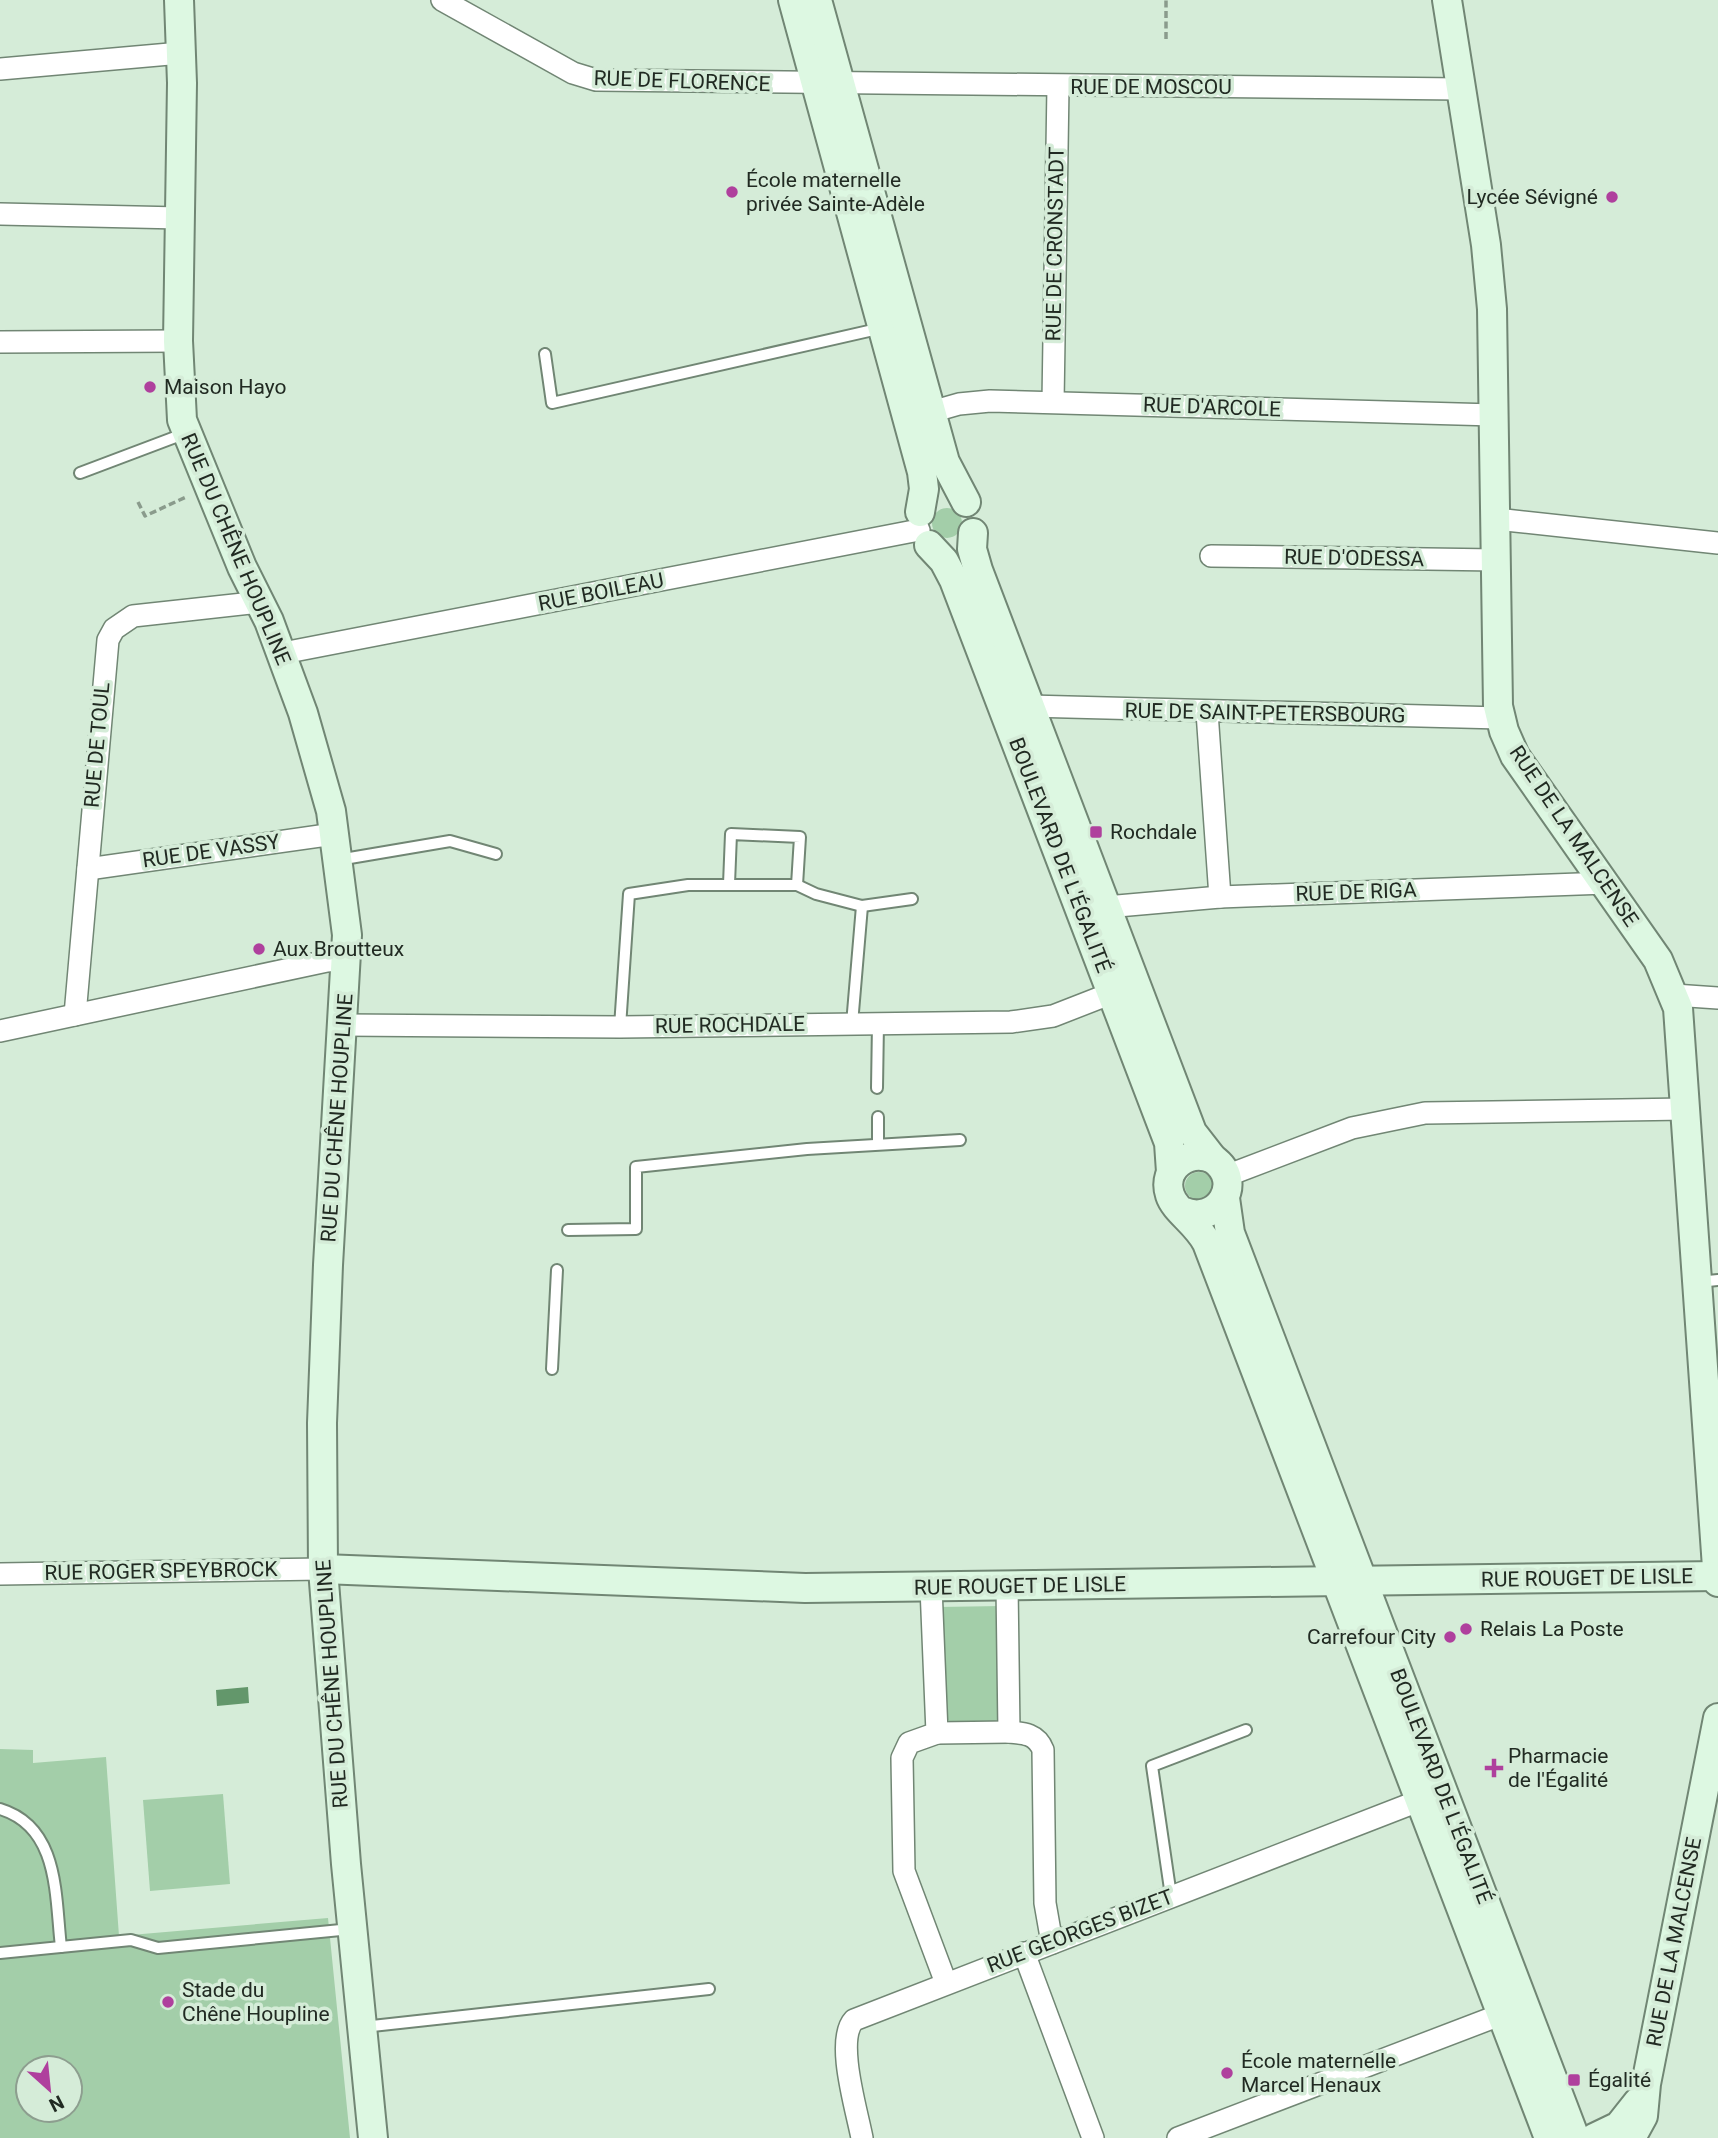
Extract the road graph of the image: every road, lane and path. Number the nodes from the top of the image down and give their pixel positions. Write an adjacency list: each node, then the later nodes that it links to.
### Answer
1 (179, 0): 8 (street, RUE DU CHÊNE HOUPLINE)
2 (442, 0): 10 (street, RUE DE FLORENCE)
3 (793, 0): 10 (street)
4 (817, 0): 10 (street)
5 (1166, 0): 7 (path)
6 (1447, 0): 12 (street, RUE DE LA MALCENSE)
7 (1166, 39)
8 (181, 53): 9 (street); 14 (street, RUE DU CHÊNE HOUPLINE)
9 (0, 69)
10 (828, 85): 11 (street, RUE DE MOSCOU); 15 (street); 20 (street)
11 (1058, 86): 12 (street, RUE DE MOSCOU); 19 (street, RUE DE CRONSTADT)
12 (1461, 89): 21 (street, RUE DE LA MALCENSE)
13 (0, 214): 14 (street)
14 (180, 218): 16 (street, RUE DU CHÊNE HOUPLINE)
15 (882, 328): 18 (lane); 28 (street)
16 (178, 341): 17 (street); 22 (street, RUE DU CHÊNE HOUPLINE)
17 (0, 342)
18 (545, 354)
19 (1052, 402): 20 (street, RUE D'ARCOLE); 21 (street, RUE D'ARCOLE)
20 (931, 412): 26 (street)
21 (1494, 415): 27 (street, RUE DE LA MALCENSE)
22 (186, 433): 23 (lane); 24 (street, RUE DU CHÊNE HOUPLINE)
23 (80, 473)
24 (208, 488): 25 (path); 33 (street, RUE DU CHÊNE HOUPLINE)
25 (138, 502)
26 (966, 502): 28 (street); 29 (street)
27 (1496, 519): 30 (street); 32 (street, RUE DE LA MALCENSE)
28 (923, 529): 29 (street); 34 (street, RUE BOILEAU); 49 (street, BOULEVARD DE L'ÉGALITÉ)
29 (973, 533): 35 (street, BOULEVARD DE L'ÉGALITÉ)
30 (1718, 543)
31 (1211, 556): 32 (street, RUE D'ODESSA)
32 (1497, 560): 37 (street, RUE DE LA MALCENSE)
33 (261, 602): 34 (street, RUE DU CHÊNE HOUPLINE); 40 (street, RUE DE TOUL)
34 (282, 653): 38 (street, RUE DU CHÊNE HOUPLINE)
35 (1029, 706): 36 (street, RUE DE SAINT-PETERSBOURG); 47 (street, BOULEVARD DE L'ÉGALITÉ)
36 (1207, 712): 37 (street, RUE DE SAINT-PETERSBOURG); 44 (street)
37 (1501, 719): 41 (street, RUE DE LA MALCENSE)
38 (336, 847): 39 (lane); 40 (street, RUE DE VASSY); 48 (street, RUE DU CHÊNE HOUPLINE)
39 (496, 854)
40 (88, 869): 52 (street, RUE DE TOUL)
41 (1606, 883): 44 (street, RUE DE RIGA); 50 (street, RUE DE LA MALCENSE)
42 (729, 884): 43 (lane); 43 (lane); 56 (lane)
43 (797, 885): 46 (lane)
44 (1220, 897): 47 (street, RUE DE RIGA)
45 (912, 898): 46 (lane)
46 (862, 905): 54 (lane)
47 (1106, 907): 64 (street, BOULEVARD DE L'ÉGALITÉ)
48 (347, 959): 52 (street); 55 (street, RUE DU CHÊNE HOUPLINE)
49 (1112, 993): 53 (street, RUE ROCHDALE); 63 (street, BOULEVARD DE L'ÉGALITÉ)
50 (1675, 995): 51 (street); 59 (street, RUE DE LA MALCENSE)
51 (1718, 999)
52 (75, 1015): 57 (street)
53 (878, 1023): 54 (street, RUE ROCHDALE); 58 (lane)
54 (852, 1024): 56 (street, RUE ROCHDALE)
55 (343, 1025): 56 (street, RUE ROCHDALE); 70 (street, RUE DU CHÊNE HOUPLINE)
56 (621, 1027)
57 (0, 1031)
58 (877, 1088)
59 (1686, 1109): 64 (street); 68 (street, RUE DE LA MALCENSE)
60 (878, 1117): 62 (lane)
61 (960, 1140): 62 (lane)
62 (878, 1144): 66 (lane)
63 (1171, 1172): 64 (street); 65 (street)
64 (1221, 1178): 65 (street); 73 (street, BOULEVARD DE L'ÉGALITÉ)
65 (1182, 1211): 73 (street, BOULEVARD DE L'ÉGALITÉ)
66 (568, 1230)
67 (556, 1270): 69 (lane)
68 (1708, 1281): 72 (street, RUE DE LA MALCENSE)
69 (552, 1369)
70 (323, 1569): 71 (street, RUE ROGER SPEYBROCK); 76 (street, RUE ROUGET DE LISLE); 84 (street, RUE DU CHÊNE HOUPLINE)
71 (0, 1574)
72 (1717, 1576): 73 (street, RUE ROUGET DE LISLE); 74 (street, RUE DE LA MALCENSE)
73 (1350, 1582): 75 (street, RUE ROUGET DE LISLE); 81 (street, BOULEVARD DE L'ÉGALITÉ); 91 (street, BOULEVARD DE L'ÉGALITÉ)
74 (1718, 1582)
75 (1007, 1586): 76 (street, RUE ROUGET DE LISLE); 80 (street)
76 (931, 1587): 79 (street)
77 (1718, 1718): 93 (street, RUE DE LA MALCENSE)
78 (1246, 1730): 83 (lane)
79 (937, 1732): 80 (street); 89 (street)
80 (1009, 1732): 85 (street)
81 (1421, 1800): 83 (street, RUE GEORGES BIZET); 91 (street, BOULEVARD DE L'ÉGALITÉ)
82 (0, 1809): 86 (lane)
83 (1171, 1896): 85 (street, RUE GEORGES BIZET)
84 (353, 1929): 86 (lane); 92 (street, RUE DU CHÊNE HOUPLINE)
85 (1052, 1943): 88 (street, RUE GEORGES BIZET)
86 (61, 1947): 87 (lane)
87 (0, 1953)
88 (1024, 1953): 89 (street, RUE GEORGES BIZET); 96 (street)
89 (946, 1983): 95 (street, RUE GEORGES BIZET)
90 (709, 1989): 92 (lane)
91 (1514, 2010): 97 (street); 98 (street, BOULEVARD DE L'ÉGALITÉ); 99 (street, BOULEVARD DE L'ÉGALITÉ)
92 (363, 2027): 94 (street, RUE DU CHÊNE HOUPLINE)
93 (1646, 2084): 100 (street, RUE DE LA MALCENSE); 101 (street, RUE DE LA MALCENSE)
94 (373, 2138)
95 (862, 2138)
96 (1093, 2138)
97 (1178, 2138)
98 (1549, 2138)
99 (1575, 2138)
100 (1594, 2138)
101 (1631, 2138)

